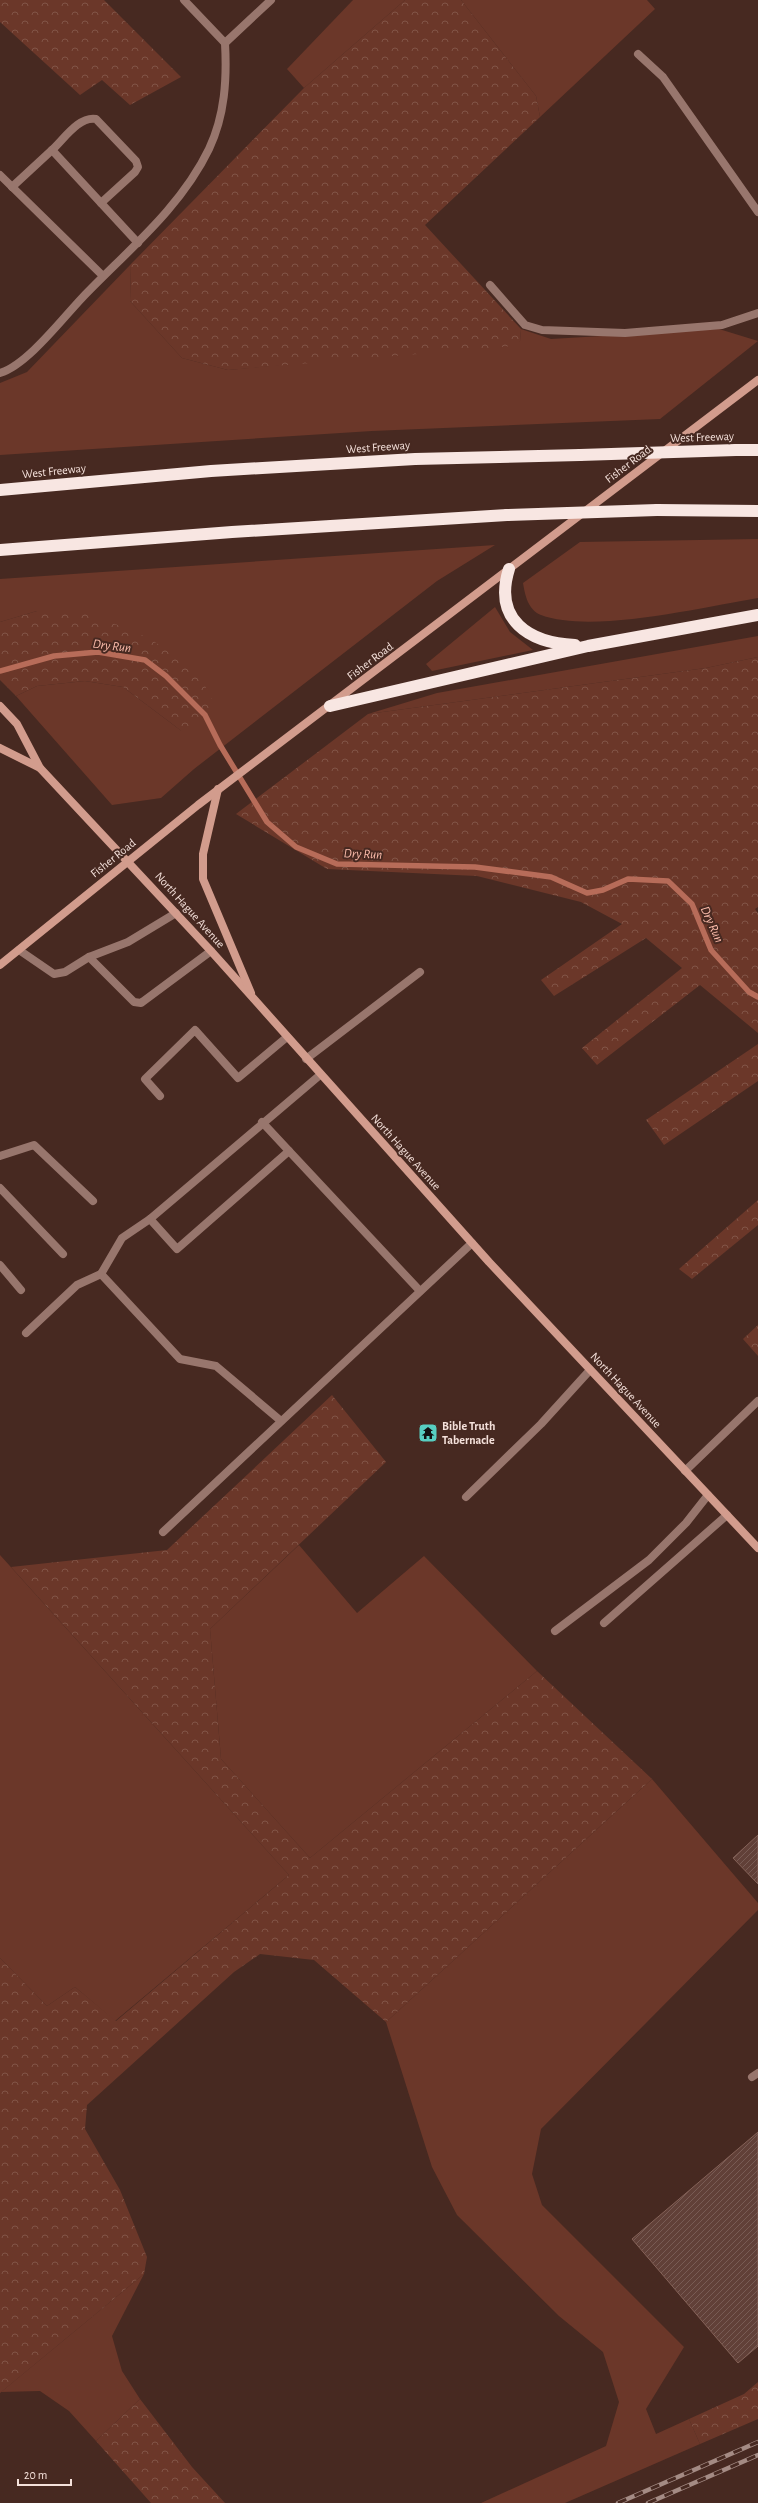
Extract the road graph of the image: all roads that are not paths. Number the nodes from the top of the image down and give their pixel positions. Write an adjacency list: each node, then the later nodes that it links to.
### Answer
1 (184, 0): 3 (lane)
2 (271, 0): 3 (lane)
3 (225, 43): 10 (lane)
4 (638, 54): 9 (lane)
5 (52, 150): 7 (lane); 8 (lane); 8 (lane)
6 (0, 175): 7 (lane)
7 (12, 187): 11 (lane)
8 (101, 203): 10 (lane)
9 (758, 212)
10 (138, 243): 11 (lane)
11 (103, 276): 14 (lane)
12 (490, 285): 13 (lane)
13 (758, 312)
14 (0, 372)
15 (758, 380): 20 (main road, Fisher Road)
16 (758, 450): 17 (highway, West Freeway, bridge)
17 (0, 490)
18 (758, 511): 19 (highway, bridge)
19 (0, 550)
20 (509, 569): 22 (highway); 24 (main road, Fisher Road)
21 (758, 615): 22 (highway)
22 (588, 646): 24 (highway)
23 (0, 706): 26 (main road, North Hague Avenue)
24 (330, 706): 27 (main road, Fisher Road)
25 (0, 748): 26 (main road, North Hague Avenue)
26 (40, 768): 28 (main road, North Hague Avenue)
27 (218, 790): 28 (main road, Fisher Road); 35 (main road)
28 (129, 860): 29 (main road, North Hague Avenue); 30 (main road, Fisher Road)
29 (176, 913): 31 (main road, North Hague Avenue); 32 (lane)
30 (19, 950): 32 (lane); 33 (main road, Fisher Road)
31 (211, 951): 32 (lane); 35 (main road, North Hague Avenue)
32 (90, 957)
33 (0, 965)
34 (420, 972): 37 (lane)
35 (254, 1000): 36 (main road, North Hague Avenue)
36 (287, 1037): 37 (main road, North Hague Avenue); 39 (lane)
37 (306, 1059): 38 (main road, North Hague Avenue)
38 (320, 1075): 40 (lane); 46 (main road, North Hague Avenue)
39 (160, 1096)
40 (262, 1122): 41 (lane); 45 (lane)
41 (289, 1151): 45 (lane); 51 (lane)
42 (0, 1156): 44 (lane)
43 (0, 1188): 47 (lane)
44 (93, 1201)
45 (150, 1219): 49 (lane)
46 (472, 1243): 51 (lane); 53 (main road, North Hague Avenue)
47 (63, 1254)
48 (0, 1265): 50 (lane)
49 (101, 1274): 52 (lane); 55 (lane)
50 (21, 1290)
51 (420, 1291): 55 (lane)
52 (26, 1333)
53 (590, 1370): 56 (main road, North Hague Avenue); 58 (lane)
54 (758, 1401): 56 (lane)
55 (281, 1421): 60 (lane)
56 (685, 1471): 57 (main road, North Hague Avenue)
57 (708, 1495): 59 (main road, North Hague Avenue); 63 (lane)
58 (466, 1496)
59 (727, 1515): 61 (main road, North Hague Avenue); 62 (lane)
60 (163, 1532)
61 (758, 1548)
62 (604, 1623)
63 (555, 1631)

